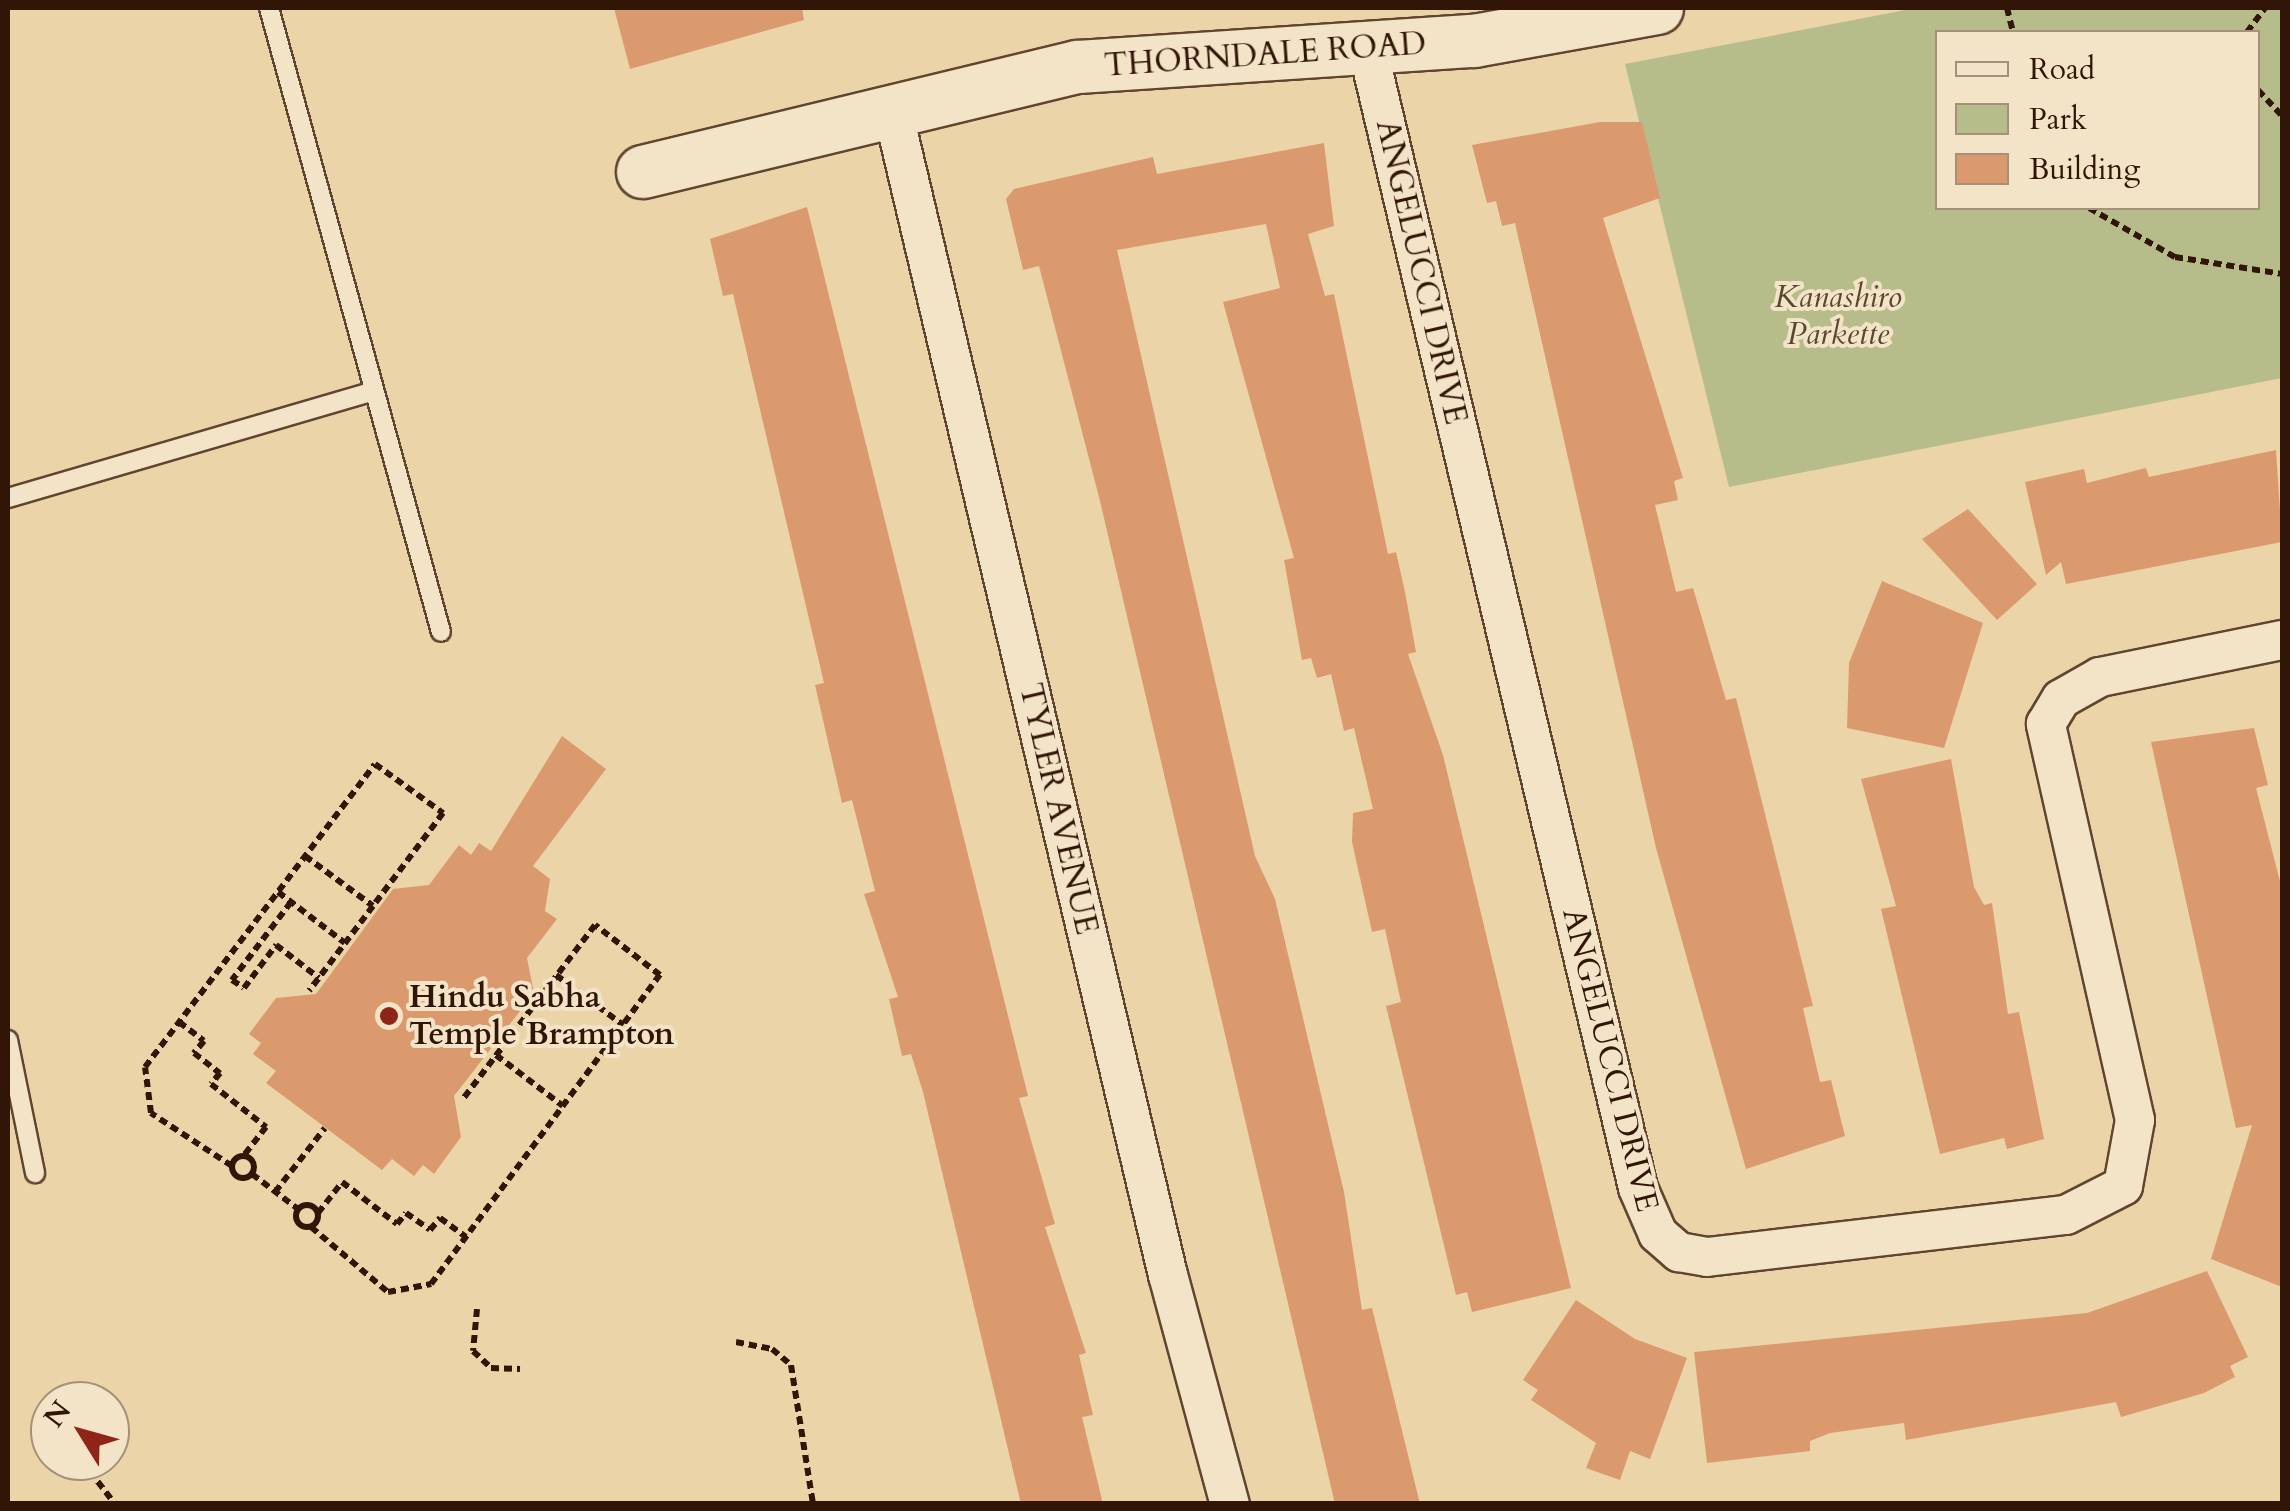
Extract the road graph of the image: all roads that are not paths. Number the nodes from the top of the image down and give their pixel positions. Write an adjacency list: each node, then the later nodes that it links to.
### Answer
1 (269, 8): 6 (lane)
2 (1657, 8): 3 (street, THORNDALE ROAD)
3 (1368, 50): 4 (street, THORNDALE ROAD); 9 (street, ANGELUCCI DRIVE)
4 (893, 112): 5 (street, THORNDALE ROAD); 12 (street, TYLER AVENUE)
5 (642, 172)
6 (374, 391): 7 (lane); 8 (lane)
7 (8, 498)
8 (441, 632)
9 (2282, 640)
10 (8, 1040): 11 (lane)
11 (36, 1173)
12 (1230, 1504)

